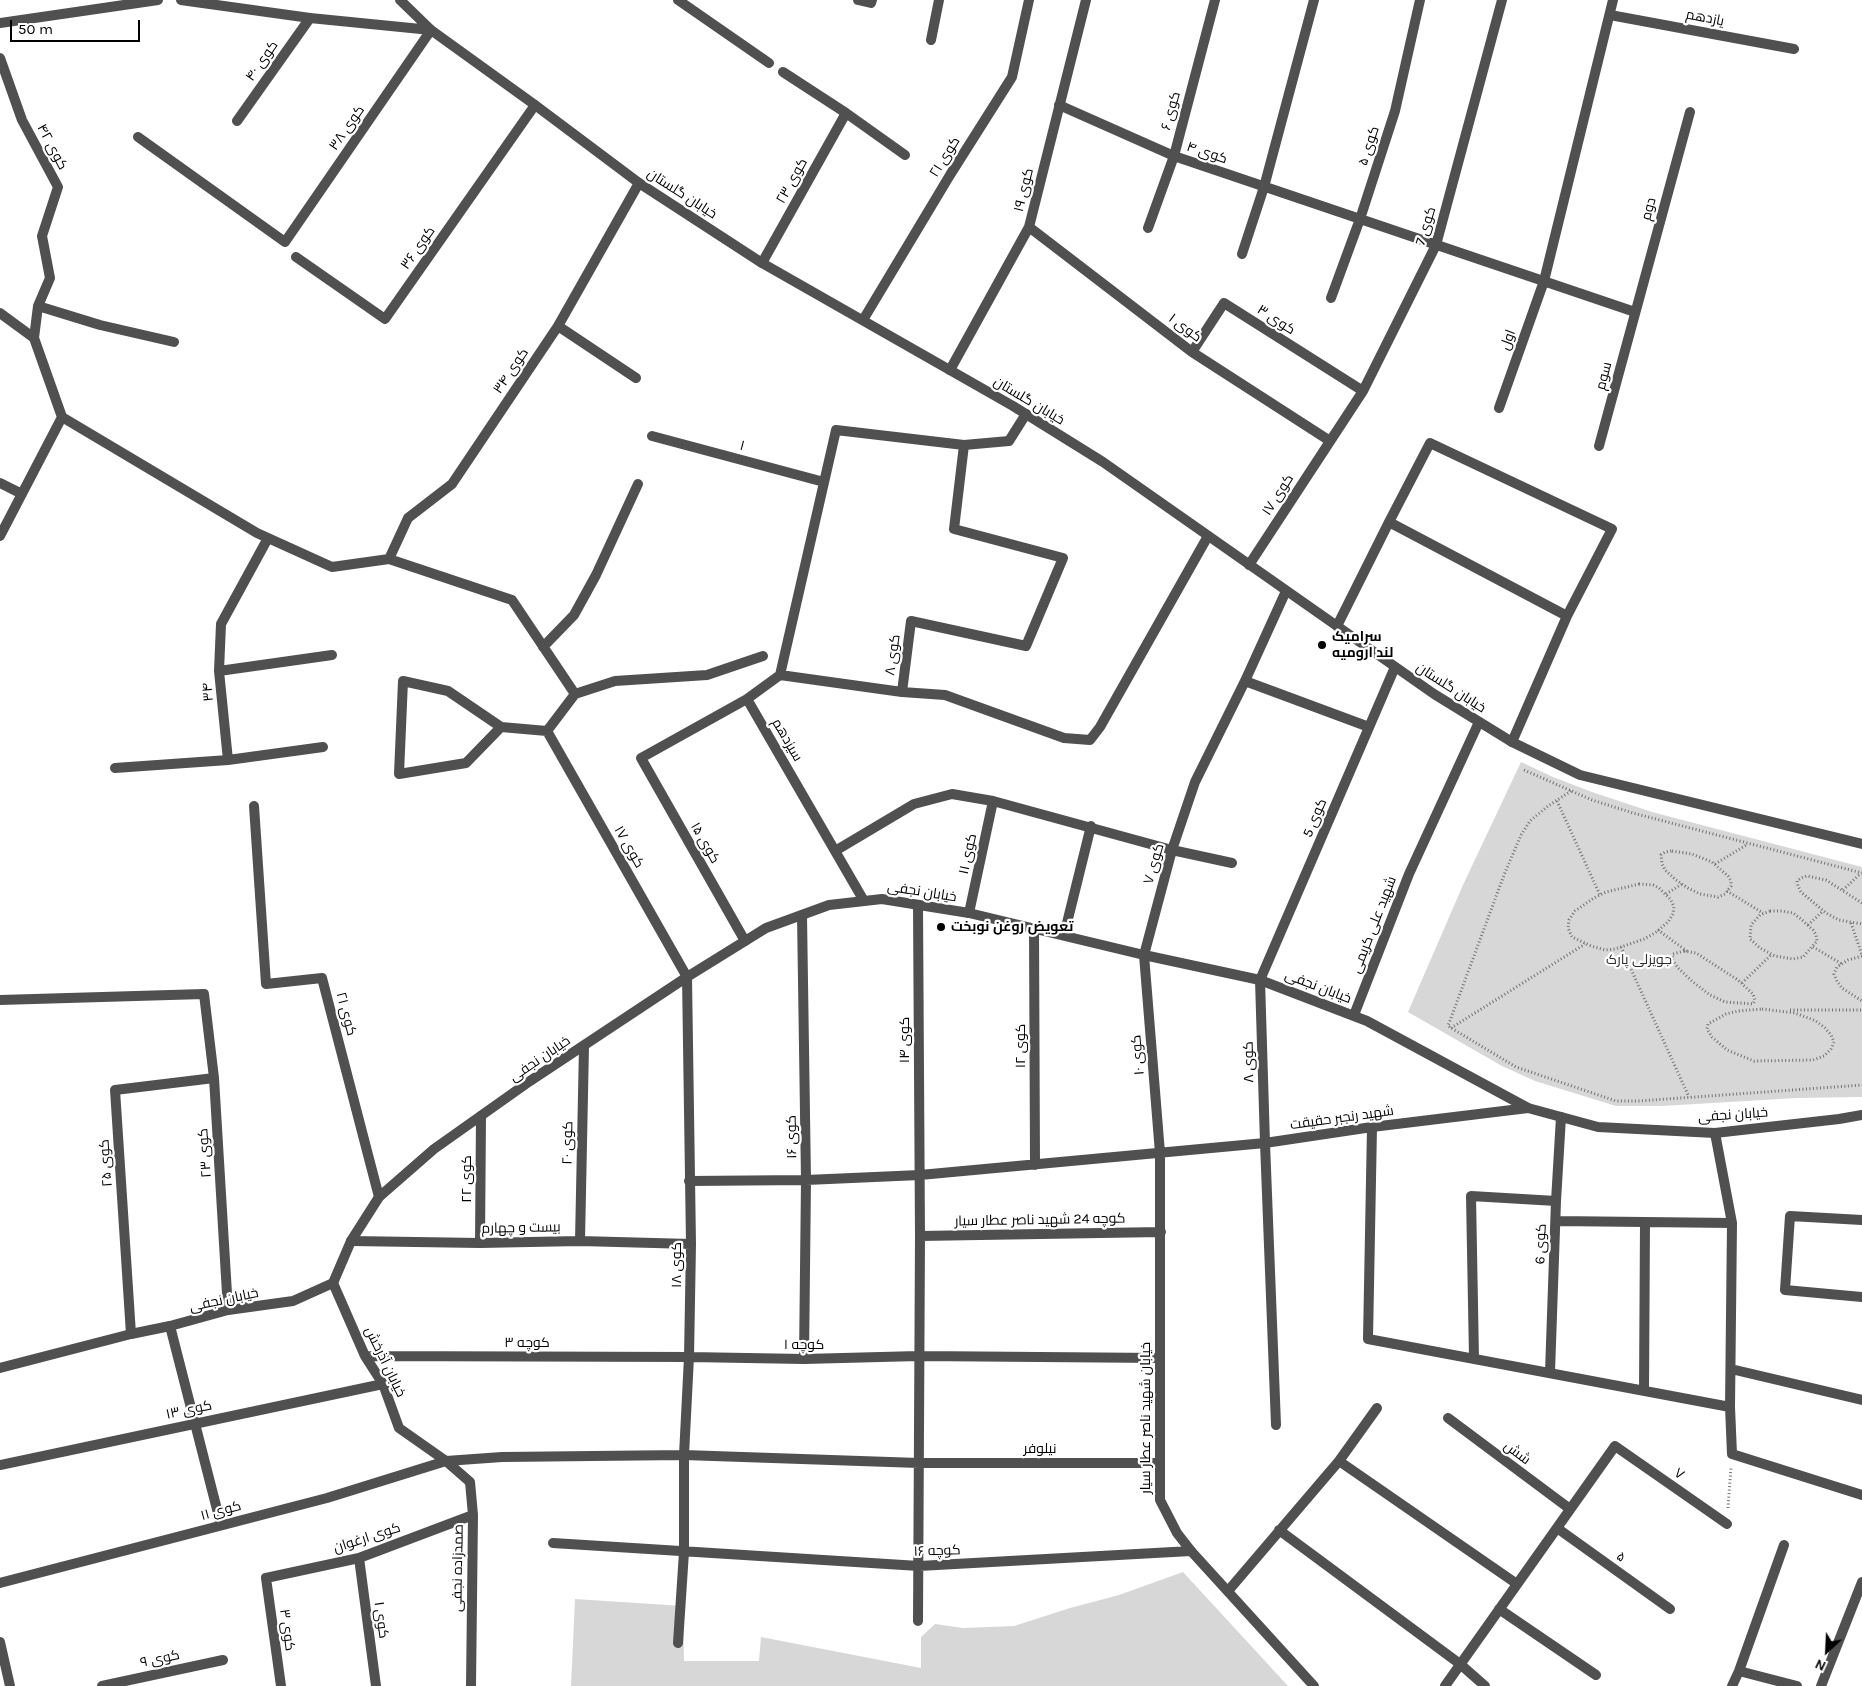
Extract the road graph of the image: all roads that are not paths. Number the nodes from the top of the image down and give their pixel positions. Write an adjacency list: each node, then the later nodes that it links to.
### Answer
1 (158, 0): 17 (street)
2 (181, 0): 16 (street, خیابان گلستان)
3 (400, 0): 18 (street)
4 (678, 0): 22 (street)
5 (858, 0): 6 (street)
6 (872, 0)
7 (939, 0): 19 (street)
8 (1029, 0): 46 (street, کوی ۲۱)
9 (1086, 0): 25 (street, کوی ۱۹)
10 (1215, 0): 31 (street, کوی ۶)
11 (1314, 0): 33 (street)
12 (1420, 0): 34 (street, کوی ۵)
13 (1502, 0): 37 (street, کوی 7)
14 (1613, 0): 15 (street, اول)
15 (1610, 14): 20 (street, یازدهم); 41 (street, اول)
16 (310, 18): 18 (street, خیابان گلستان); 28 (street, کوی ۴۰)
17 (0, 22)
18 (431, 30): 24 (street, خیابان گلستان); 29 (street, کوی ۳۸)
19 (930, 40)
20 (1794, 49)
21 (0, 58): 43 (street, کوی ۴۲)
22 (769, 63)
23 (783, 72): 27 (street)
24 (536, 105): 32 (street, خیابان گلستان); 39 (street, کوی ۳۶)
25 (1059, 105): 31 (street, کوی ۴); 35 (street, کوی ۱۹)
26 (1690, 112): 44 (street, دوم)
27 (846, 113): 30 (street); 40 (street, کوی ۲۳)
28 (237, 121)
29 (138, 137)
30 (905, 155)
31 (1174, 156): 33 (street, کوی ۴); 36 (street, کوی ۶)
32 (639, 183): 40 (street, خیابان گلستان); 47 (street, کوی ۳۴)
33 (1264, 187): 34 (street, کوی ۴); 38 (street)
34 (1360, 219): 37 (street, کوی ۴); 42 (street, کوی ۵)
35 (1029, 228): 50 (street, کوی ۱); 51 (street, کوی ۱۹)
36 (1148, 228)
37 (1436, 245): 41 (street, کوی ۴); 53 (street, کوی 7)
38 (1242, 254)
39 (296, 257)
40 (762, 263): 46 (street, خیابان گلستان)
41 (1544, 281): 44 (street, کوی ۴); 54 (street, اول)
42 (1331, 298)
43 (38, 306): 48 (street, کوی ۴۲); 49 (street)
44 (1635, 312): 60 (street, سوم)
45 (0, 313): 48 (street)
46 (863, 320): 51 (street, خیابان گلستان)
47 (558, 326): 52 (street); 69 (street, کوی ۳۴)
48 (34, 338): 56 (street)
49 (174, 342)
50 (1192, 352): 53 (street, کوی ۳); 58 (street, کوی ۱)
51 (950, 370): 55 (street, خیابان گلستان)
52 (636, 378)
53 (1362, 391): 58 (street, کوی 7)
54 (1499, 408)
55 (1026, 414): 59 (street); 67 (street, خیابان گلستان)
56 (62, 417): 64 (street); 68 (street)
57 (652, 436): 61 (street, ۱)
58 (1330, 441): 70 (street, کوی ۱۷)
59 (964, 445): 61 (street); 81 (street, کوی ۸)
60 (1599, 446)
61 (824, 482): 79 (street)
62 (0, 483): 64 (street)
63 (638, 484): 74 (street)
64 (22, 494): 66 (street)
65 (1389, 522): 72 (street); 72 (street); 73 (street)
66 (0, 536)
67 (1208, 536): 70 (street, خیابان گلستان); 81 (street)
68 (268, 538): 69 (street); 78 (street, ۳۴)
69 (389, 559): 74 (street)
70 (1248, 565): 71 (street, خیابان گلستان)
71 (1286, 591): 73 (street, خیابان گلستان); 80 (street, کوی ۷)
72 (1567, 616): 88 (street)
73 (1337, 626): 77 (street, خیابان گلستان)
74 (543, 647): 82 (street)
75 (332, 655): 78 (street)
76 (763, 656): 82 (street)
77 (1395, 667): 84 (street, خیابان گلستان); 86 (street, کوی 5)
78 (220, 671): 90 (street, ۳۴)
79 (780, 676): 81 (street); 83 (street)
80 (1245, 681): 86 (street); 96 (street, کوی ۷)
81 (902, 692)
82 (575, 694): 87 (street)
83 (747, 699): 97 (street, سیزدهم); 105 (street, کوی ۱۵)
84 (1480, 722): 88 (street, خیابان گلستان); 110 (street, شهید علی کریمی)
85 (501, 727): 85 (street); 87 (street)
86 (1369, 727): 108 (street, کوی 5)
87 (547, 731): 107 (street, کوی ۱۷)
88 (1512, 742): 95 (street, خیابان گلستان)
89 (322, 747): 90 (street)
90 (228, 760): 91 (street)
91 (115, 768)
92 (993, 801): 94 (street); 97 (street); 101 (street, کوی ۱۱)
93 (254, 806): 125 (street, کوی ۲۱)
94 (1091, 826): 96 (street); 104 (street)
95 (1862, 844)
96 (1172, 850): 98 (street); 106 (street, کوی ۷)
97 (835, 851): 99 (street, سیزدهم)
98 (1232, 863)
99 (864, 901): 100 (street, خیابان نجفی); 102 (street, خیابان نجفی)
100 (918, 904): 101 (street, خیابان نجفی); 122 (street, کوی ۱۴)
101 (969, 913): 103 (street, خیابان نجفی)
102 (802, 915): 105 (street, خیابان نجفی); 123 (street, کوی ۱۶)
103 (1034, 928): 104 (street, خیابان نجفی); 121 (street, کوی ۱۲)
104 (1064, 935): 106 (street, خیابان نجفی)
105 (745, 941): 107 (street, خیابان نجفی)
106 (1144, 955): 108 (street, خیابان نجفی); 120 (street, کوی ۱۰)
107 (687, 978): 111 (street, خیابان نجفی); 124 (street, کوی ۱۸)
108 (1260, 980): 110 (street, خیابان نجفی); 119 (street, کوی ۸)
109 (0, 1000): 112 (street, کوی ۲۳)
110 (1354, 1015): 113 (street, خیابان نجفی)
111 (584, 1046): 115 (street, خیابان نجفی); 134 (street, کوی ۲۰)
112 (214, 1078): 139 (street, کوی ۲۳); 141 (street, کوی ۲۵)
113 (1528, 1108): 116 (street, خیابان نجفی); 117 (street, شهید رنجبر حقیقت)
114 (1862, 1115): 118 (street, خیابان نجفی)
115 (481, 1116): 125 (street, خیابان نجفی); 135 (street, کوی ۲۲)
116 (1561, 1117): 118 (street, خیابان نجفی); 126 (street, کوی 6)
117 (1372, 1127): 119 (street, شهید رنجبر حقیقت); 146 (street)
118 (1715, 1133): 130 (street)
119 (1265, 1143): 120 (street, شهید رنجبر حقیقت); 158 (street, کوی ۸)
120 (1160, 1154): 121 (street, شهید رنجبر حقیقت); 131 (street, خیابان شهید ناصر عطار سیار)
121 (1035, 1165): 122 (street, شهید رنجبر حقیقت)
122 (920, 1175): 123 (street, شهید رنجبر حقیقت); 132 (street, کوی ۱۴)
123 (806, 1180): 124 (street, شهید رنجبر حقیقت); 147 (street, کوی ۱۶)
124 (689, 1181): 136 (street, کوی ۱۸)
125 (379, 1196): 133 (street, خیابان نجفی)
126 (1556, 1201): 128 (street, کوی 6); 146 (street)
127 (1862, 1220): 138 (street)
128 (1556, 1221): 129 (street); 150 (street, کوی 6)
129 (1645, 1223): 130 (street); 152 (street)
130 (1732, 1223): 149 (street)
131 (1161, 1232): 132 (street, کوچه 24 شهید ناصر عطار سیار); 145 (street, خیابان شهید ناصر عطار سیار)
132 (920, 1236): 143 (street, کوی ۱۴)
133 (351, 1240): 135 (street, بیست و چهارم); 137 (street, خیابان نجفی)
134 (580, 1241): 135 (street, بیست و چهارم); 136 (street, بیست و چهارم)
135 (480, 1243)
136 (691, 1244): 144 (street, کوی ۱۸)
137 (333, 1283): 139 (street, خیابان نجفی); 142 (street, خیابان آذرخش)
138 (1862, 1297)
139 (228, 1310): 140 (street, خیابان نجفی)
140 (170, 1326): 141 (street, خیابان نجفی); 157 (street)
141 (131, 1334): 148 (street, خیابان نجفی)
142 (365, 1356): 144 (street, کوچه ۳); 151 (street, خیابان آذرخش)
143 (919, 1356): 145 (street, کوچه ۱); 147 (street, کوچه ۱); 162 (street, کوی ۱۴)
144 (689, 1357): 147 (street, کوچه ۱); 159 (street, کوی ۱۸)
145 (1160, 1358): 163 (street, خیابان شهید ناصر عطار سیار)
146 (1474, 1358): 150 (street)
147 (804, 1359)
148 (0, 1368)
149 (1731, 1369): 153 (street); 154 (street)
150 (1550, 1372): 152 (street)
151 (383, 1384): 157 (street, کوی ۱۳); 160 (street, خیابان آذرخش)
152 (1644, 1390): 154 (street)
153 (1862, 1400)
154 (1730, 1407): 165 (street)
155 (1377, 1408): 161 (street)
156 (1448, 1418): 166 (street, شش)
157 (194, 1422): 164 (street, کوی ۱۳); 169 (street)
158 (1276, 1426)
159 (684, 1455): 160 (street, کوی ۱۱); 162 (street, نیلوفر); 175 (street, کوی ۱۸)
160 (446, 1460): 167 (street, صمدزاده نجفی); 169 (street, کوی ۱۱)
161 (1340, 1460): 171 (street); 181 (street)
162 (919, 1463): 163 (street, نیلوفر); 177 (street, کوی ۱۴)
163 (1160, 1463): 174 (street, خیابان شهید ناصر عطار سیار)
164 (0, 1465)
165 (1862, 1495)
166 (1570, 1509): 168 (street, ۷); 170 (street)
167 (473, 1515): 176 (street, کوی ارغوان); 197 (street, صمدزاده نجفی)
168 (1727, 1524)
169 (221, 1526): 180 (street, کوی ۱۱)
170 (1556, 1528): 181 (street); 184 (street, ۵)
171 (1279, 1530): 182 (street); 189 (street)
172 (553, 1543): 175 (street, کوچه ۱۶)
173 (1784, 1545): 190 (street)
174 (1191, 1551): 177 (street, کوچه ۱۶); 182 (street, خیابان شهید ناصر عطار سیار)
175 (684, 1552): 177 (street, کوچه ۱۶); 187 (street, کوی ۱۸)
176 (359, 1558): 178 (street, کوی ارغوان); 196 (street, کوی ۱)
177 (919, 1566): 185 (street, کوی ۱۴)
178 (266, 1578): 195 (street, کوی ۳)
179 (1862, 1582): 203 (street)
180 (0, 1583)
181 (1516, 1584): 183 (street)
182 (1228, 1592): 198 (street, خیابان شهید ناصر عطار سیار)
183 (1499, 1609): 189 (street); 191 (street)
184 (1670, 1609)
185 (918, 1621)
186 (0, 1642): 193 (street)
187 (678, 1643)
188 (223, 1660): 192 (street, کوی ۹)
189 (1460, 1664): 199 (street); 200 (street)
190 (1739, 1671): 201 (street); 202 (street)
191 (1596, 1674)
192 (135, 1682): 194 (street, کوی ۹)
193 (10, 1686)
194 (102, 1686)
195 (281, 1686)
196 (376, 1686)
197 (471, 1686)
198 (1314, 1686)
199 (1445, 1686)
200 (1484, 1686)
201 (1732, 1686)
202 (1797, 1686)
203 (1821, 1686)

